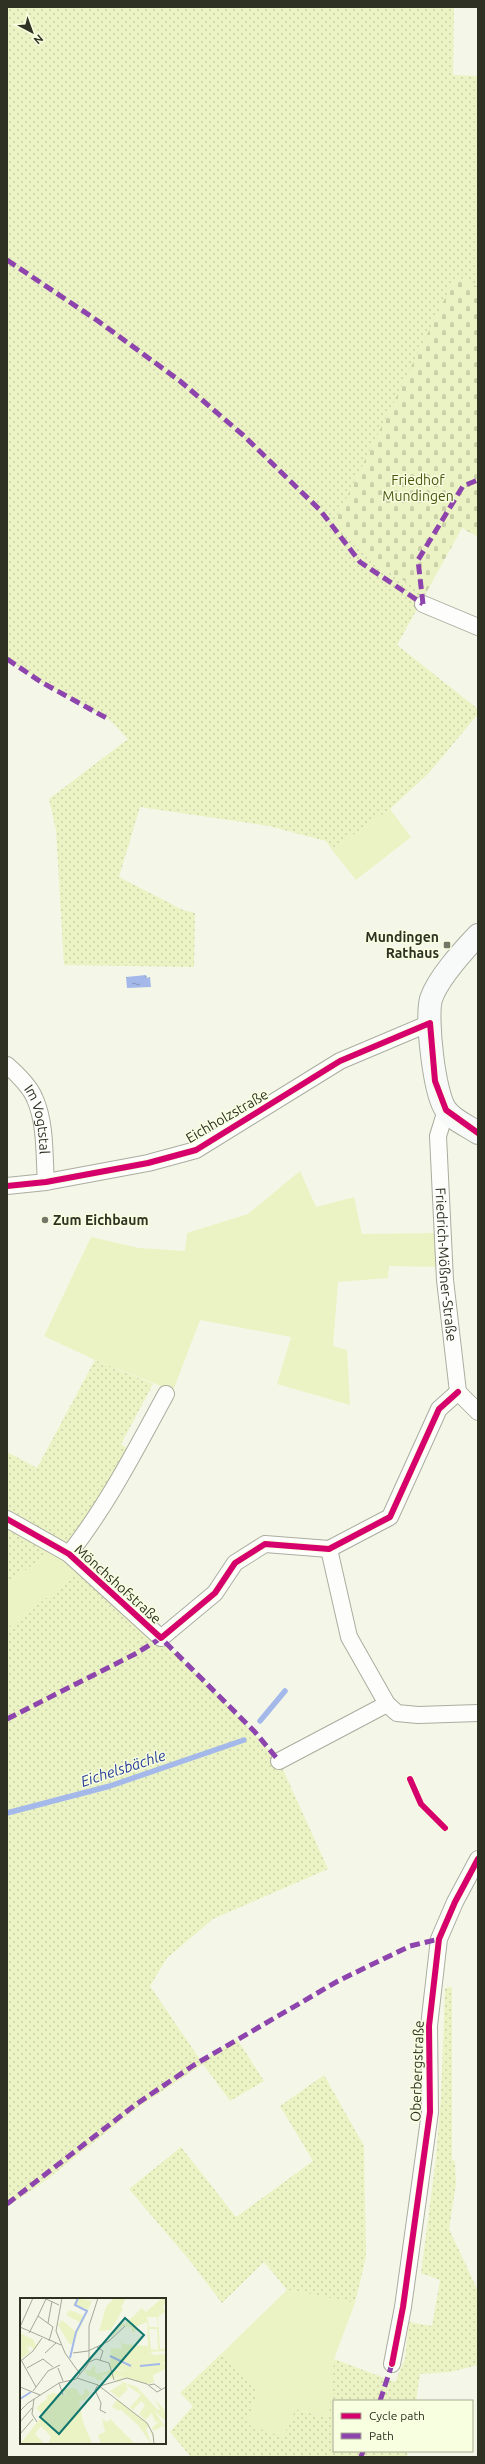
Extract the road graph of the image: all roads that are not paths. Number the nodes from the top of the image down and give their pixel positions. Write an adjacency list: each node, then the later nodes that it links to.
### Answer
1 (423, 604): 2 (street)
2 (478, 627)
3 (478, 935): 4 (street)
4 (430, 1023): 6 (street); 8 (street, Eichholzstraße)
5 (7, 1065): 8 (street, Im Vogtstal)
6 (446, 1110): 7 (street); 10 (street, Friedrich-Mößner-Straße)
7 (478, 1133)
8 (46, 1182): 9 (street, Eichholzstraße)
9 (9, 1190)
10 (458, 1392): 12 (street); 14 (street, Mönchshofstraße)
11 (166, 1394): 15 (street, Mönchshofstraße)
12 (478, 1412)
13 (7, 1519): 15 (street, Mönchshofstraße)
14 (329, 1548): 15 (street, Mönchshofstraße); 16 (street)
15 (69, 1554)
16 (388, 1704): 17 (street); 18 (street)
17 (478, 1712)
18 (279, 1761)
19 (478, 1859): 20 (street, Oberbergstraße)
20 (392, 2364)

